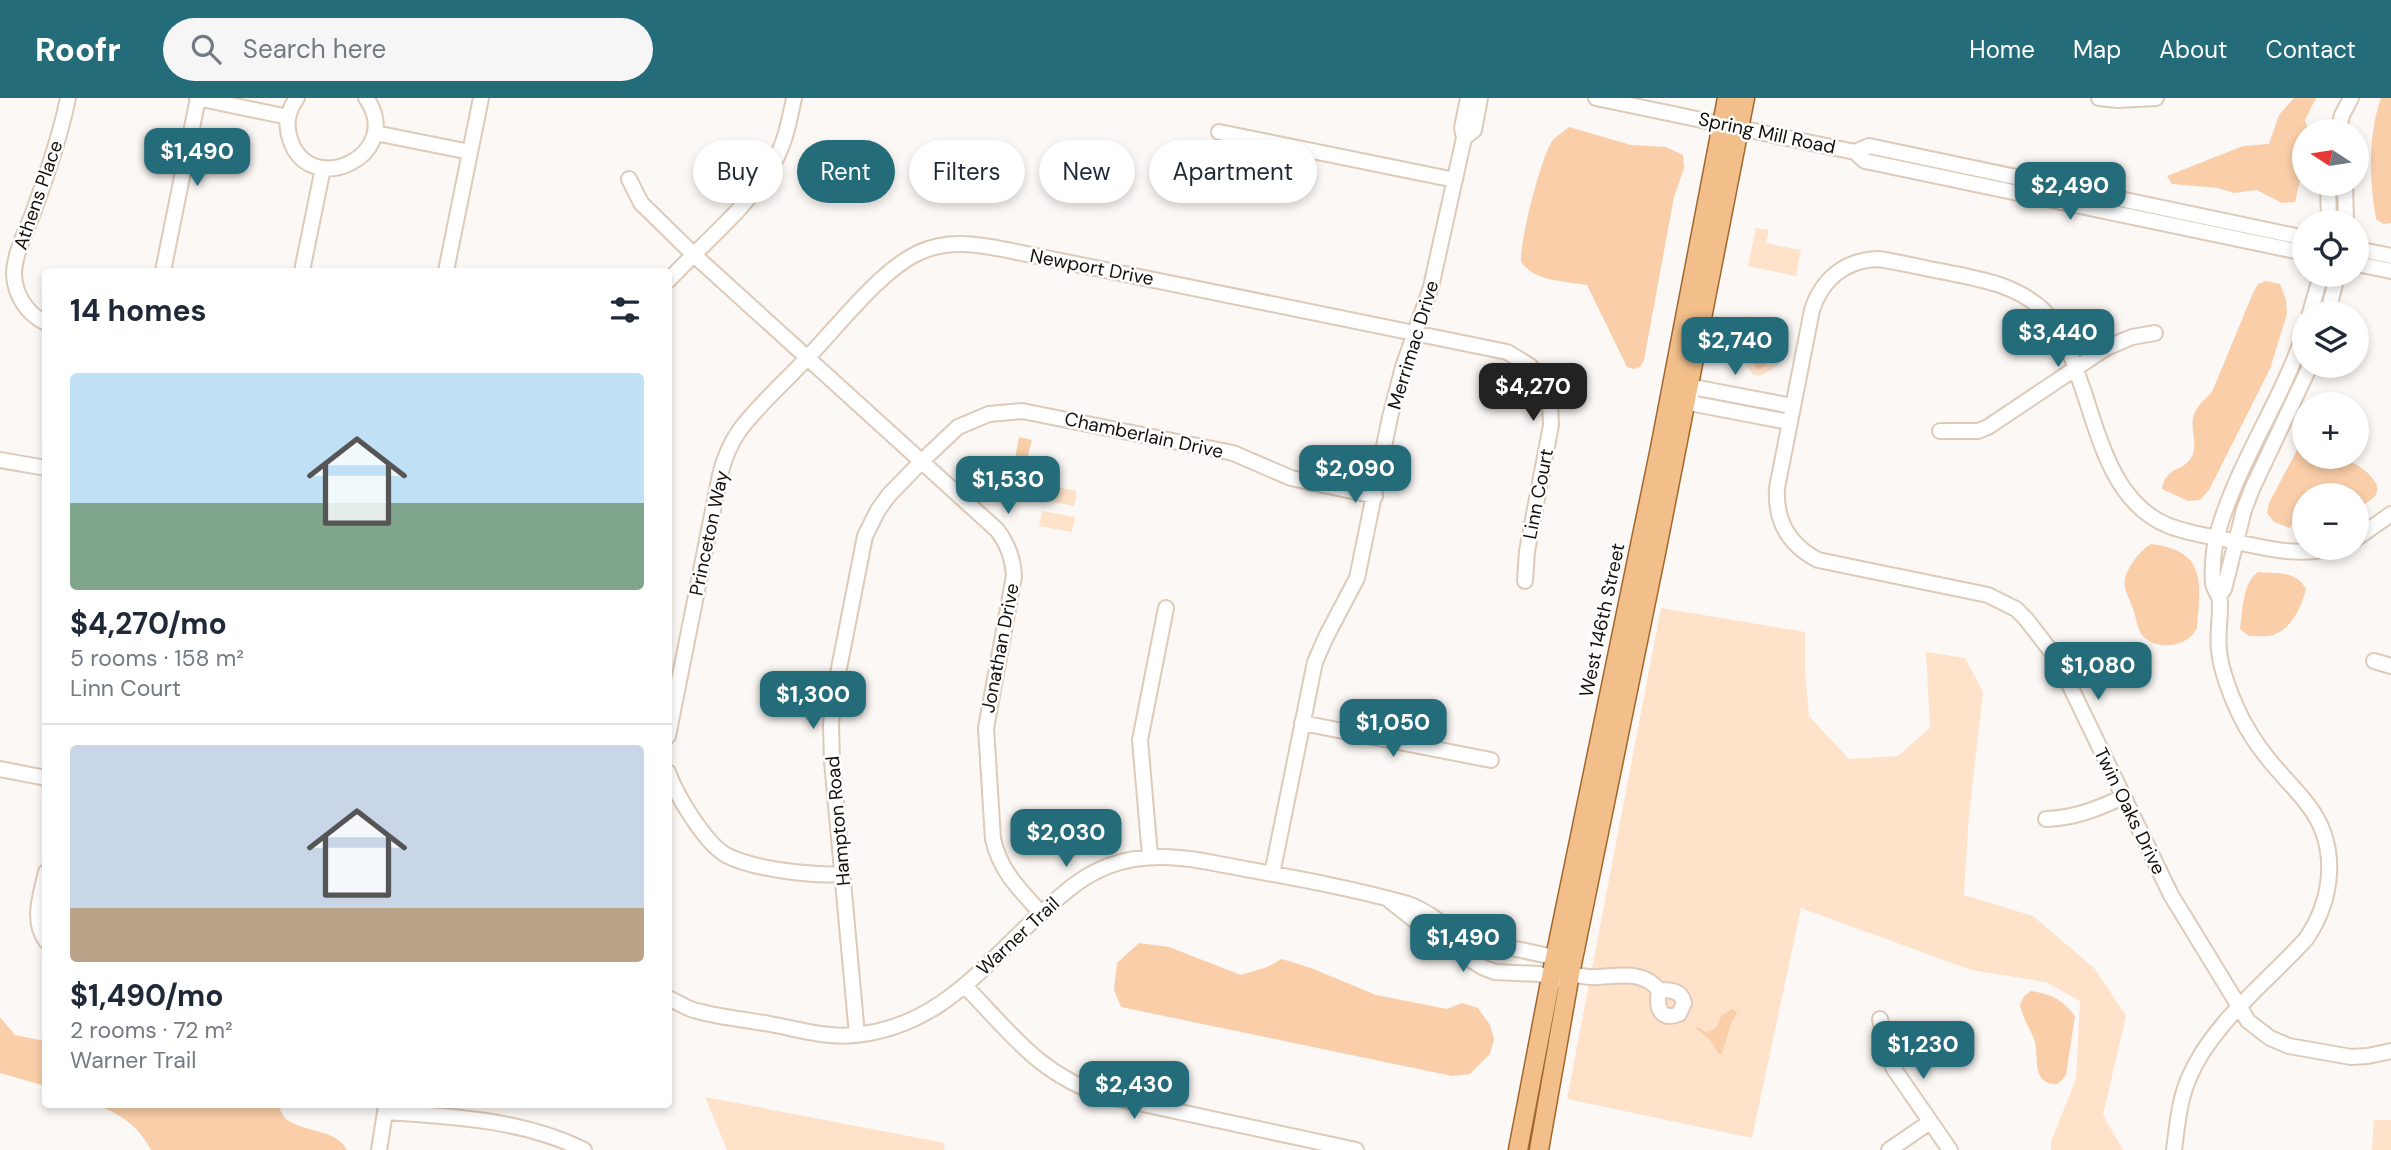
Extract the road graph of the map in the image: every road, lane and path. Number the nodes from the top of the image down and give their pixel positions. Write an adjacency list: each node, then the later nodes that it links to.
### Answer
1 (68, 98): 37 (street, Athens Place)
2 (198, 98): 15 (street); 32 (street)
3 (297, 98): 15 (street)
4 (366, 98): 19 (street)
5 (481, 98): 21 (street)
6 (794, 98): 29 (street)
7 (1468, 98): 20 (street, Merrimac Drive)
8 (1480, 98): 20 (street, Merrimac Drive)
9 (1597, 98): 17 (street, Spring Mill Road)
10 (1727, 98): 17 (main road, West 146th Street)
11 (1745, 98): 17 (main road, West 146th Street)
12 (2099, 98): 13 (street)
13 (2156, 98)
14 (2351, 98): 16 (street)
15 (288, 117): 23 (street)
16 (2341, 119)
17 (1731, 125): 22 (street, Spring Mill Road); 44 (main road, West 146th Street)
18 (1219, 132): 25 (street)
19 (375, 133): 21 (street); 23 (street)
20 (1464, 138): 25 (street, Merrimac Drive)
21 (470, 152): 34 (street)
22 (1855, 152): 26 (street, Spring Mill Road); 27 (street, Spring Mill Road)
23 (323, 168): 33 (street)
24 (629, 179): 29 (street, Jonathan Drive)
25 (1455, 180): 39 (street, Merrimac Drive)
26 (2292, 235)
27 (2292, 250)
28 (2369, 251): 30 (street)
29 (693, 254): 36 (street); 40 (street, Jonathan Drive)
30 (2391, 256)
31 (2369, 266): 35 (street)
32 (164, 268)
33 (303, 268)
34 (447, 268)
35 (2391, 271)
36 (672, 277)
37 (42, 320)
38 (2155, 332): 42 (street)
39 (1416, 333): 40 (street, Newport Drive); 50 (street, Merrimac Drive); 56 (street, Linn Court)
40 (808, 358): 48 (street, Jonathan Drive); 61 (street, Princeton Way)
41 (2292, 363): 53 (street)
42 (2076, 367): 45 (street, Twin Oaks Drive); 46 (street); 53 (street, Twin Oaks Drive)
43 (2304, 378): 54 (street)
44 (1678, 394): 45 (street); 76 (main road, West 146th Street)
45 (1790, 414): 67 (street, Twin Oaks Drive)
46 (1940, 430)
47 (0, 460): 49 (street)
48 (922, 461): 50 (street, Chamberlain Drive); 70 (street, Hampton Road); 73 (street, Jonathan Drive)
49 (42, 467)
50 (1375, 496): 62 (street, Merrimac Drive)
51 (2391, 514): 52 (street)
52 (2369, 530)
53 (2217, 538): 54 (street, Twin Oaks Drive); 57 (street)
54 (2236, 542): 55 (street, Twin Oaks Drive); 57 (street)
55 (2292, 552)
56 (1525, 581)
57 (2219, 596): 80 (street)
58 (1166, 608): 69 (street)
59 (2374, 661): 60 (street)
60 (2391, 666)
61 (672, 716)
62 (1302, 723): 63 (street); 71 (street, Merrimac Drive)
63 (1491, 760)
64 (0, 769): 65 (street)
65 (42, 777)
66 (672, 784): 70 (street)
67 (2123, 797): 68 (street); 80 (street, Twin Oaks Drive)
68 (2046, 819)
69 (1150, 856): 71 (street, Warner Trail); 73 (street, Warner Trail)
70 (842, 874): 82 (street, Hampton Road)
71 (1272, 874): 75 (street, Warner Trail)
72 (42, 892): 74 (street)
73 (1041, 913): 77 (street, Warner Trail)
74 (42, 935)
75 (1453, 939): 76 (street, Warner Trail); 76 (street, Warner Trail)
76 (1563, 970): 78 (street); 89 (main road, West 146th Street); 90 (main road, West 146th Street)
77 (965, 986): 82 (street, Warner Trail); 86 (street)
78 (1659, 990)
79 (672, 1000): 82 (street, Warner Trail)
80 (2239, 1007): 83 (street, Twin Oaks Drive); 93 (street)
81 (1880, 1019): 85 (street)
82 (857, 1035)
83 (2391, 1051)
84 (386, 1108): 87 (street); 88 (street)
85 (1930, 1122): 91 (street); 92 (street)
86 (1349, 1149)
87 (379, 1150)
88 (584, 1150)
89 (1518, 1150)
90 (1539, 1150)
91 (1889, 1150)
92 (1950, 1150)
93 (2175, 1150)

